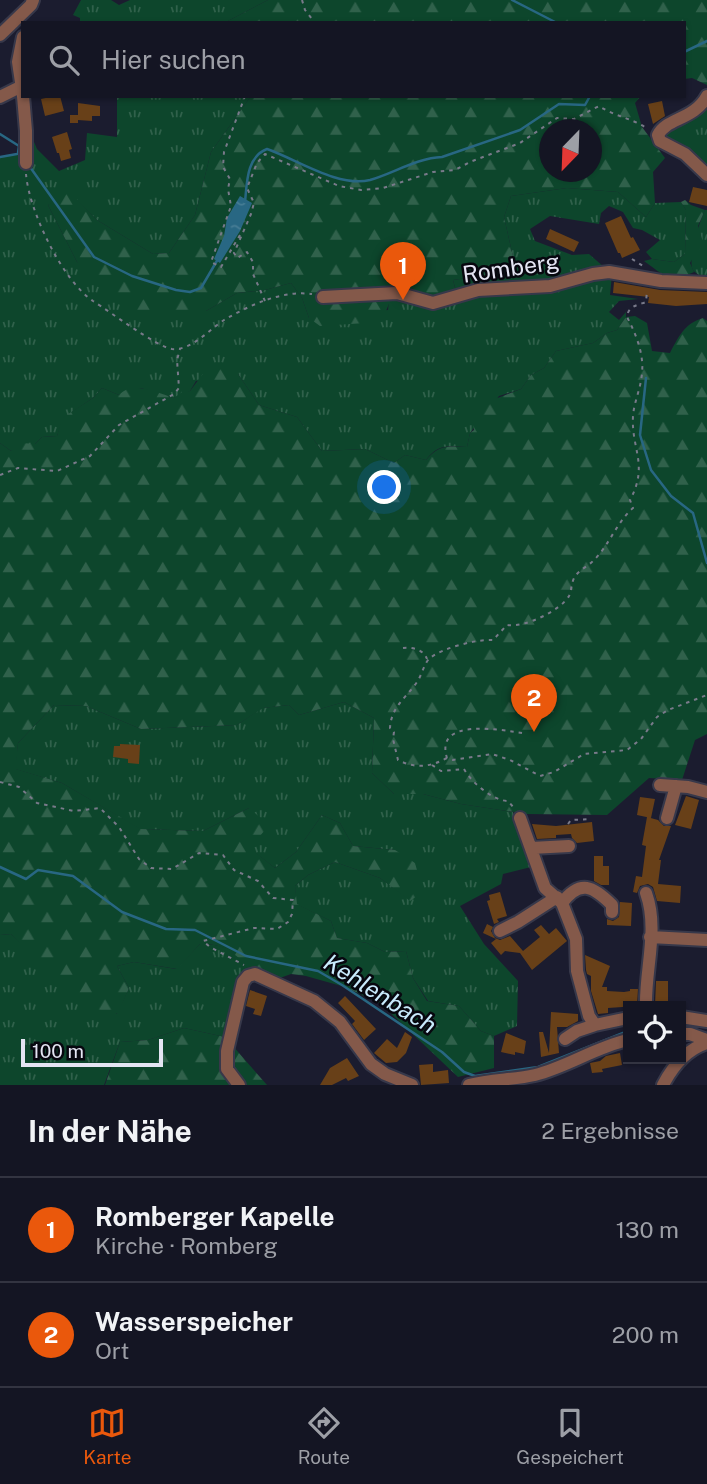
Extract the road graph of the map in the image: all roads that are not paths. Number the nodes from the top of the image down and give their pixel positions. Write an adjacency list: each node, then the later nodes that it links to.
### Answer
1 (32, 3): 2 (street); 3 (street)
2 (28, 21)
3 (0, 35)
4 (21, 47): 5 (street)
5 (21, 85)
6 (21, 93): 8 (street)
7 (707, 96): 11 (street)
8 (0, 97)
9 (23, 98): 10 (street)
10 (26, 163)
11 (707, 175)
12 (707, 283): 13 (street, Romberg)
13 (323, 297)
14 (660, 785): 15 (street)
15 (676, 786): 16 (street); 18 (street)
16 (707, 792)
17 (520, 818): 20 (street)
18 (667, 818)
19 (569, 846): 20 (street)
20 (531, 848): 22 (street)
21 (646, 894): 25 (street)
22 (560, 900): 23 (street); 24 (street); 31 (street)
23 (612, 912)
24 (499, 931)
25 (650, 937): 26 (street); 27 (street)
26 (707, 940)
27 (646, 1001)
28 (686, 1018): 30 (street)
29 (623, 1019): 31 (street)
30 (707, 1021)
31 (595, 1025): 33 (street)
32 (686, 1034): 35 (street)
33 (565, 1039)
34 (623, 1041): 38 (street)
35 (707, 1041): 39 (street)
36 (239, 1085): 37 (street)
37 (412, 1085)
38 (469, 1085)
39 (663, 1085)

